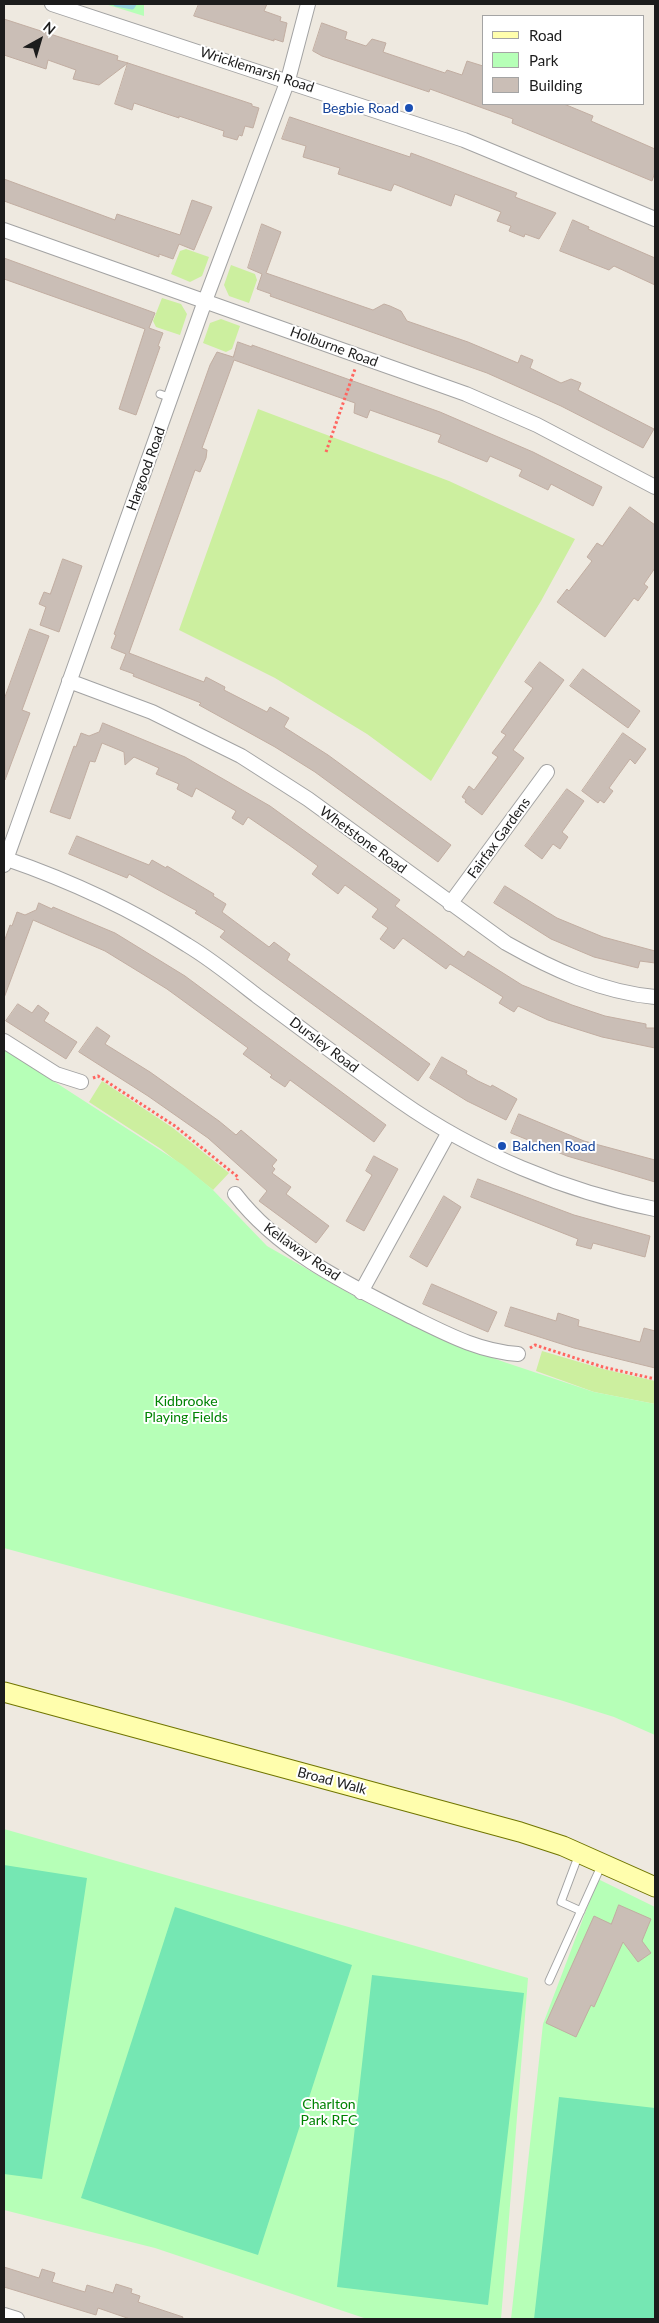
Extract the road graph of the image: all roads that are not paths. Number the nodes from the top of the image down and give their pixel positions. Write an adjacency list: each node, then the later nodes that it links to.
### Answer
1 (52, 4): 3 (street, Wricklemarsh Road)
2 (308, 4): 3 (street)
3 (288, 80): 4 (street, Wricklemarsh Road); 6 (street, Hargood Road)
4 (655, 219)
5 (4, 230): 6 (street, Holburne Road)
6 (205, 301): 7 (street, Holburne Road); 8 (street, Hargood Road)
7 (655, 487)
8 (69, 681): 10 (street, Hargood Road); 11 (street, Whetstone Road)
9 (547, 772): 11 (street, Fairfax Gardens)
10 (4, 860): 15 (street, Dursley Road)
11 (450, 904): 12 (street, Whetstone Road)
12 (655, 997)
13 (4, 1041): 14 (street)
14 (81, 1082)
15 (449, 1132): 17 (street, Dursley Road); 18 (street)
16 (235, 1194): 18 (street, Kellaway Road)
17 (655, 1209)
18 (361, 1292): 19 (street, Kellaway Road)
19 (518, 1354)
20 (4, 1692): 21 (street, Broad Walk)
21 (579, 1853): 22 (street, Broad Walk); 24 (lane)
22 (602, 1864): 23 (street, Broad Walk); 24 (lane)
23 (655, 1887)
24 (581, 1911): 25 (lane)
25 (549, 1982)
26 (4, 2315): 27 (street)
27 (17, 2319)

